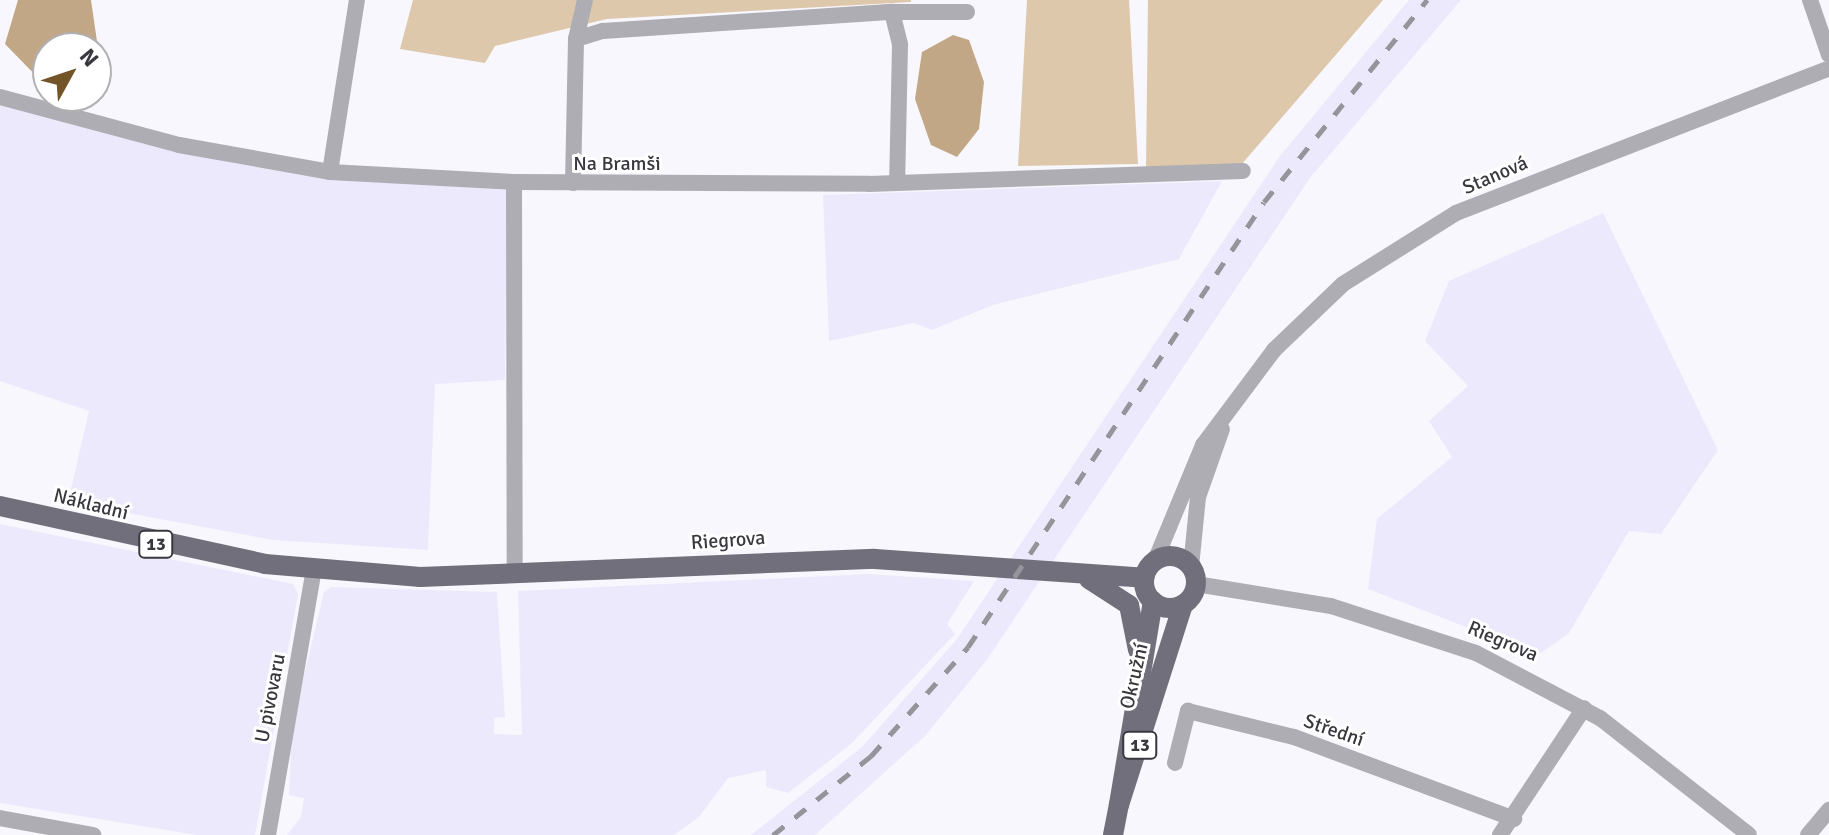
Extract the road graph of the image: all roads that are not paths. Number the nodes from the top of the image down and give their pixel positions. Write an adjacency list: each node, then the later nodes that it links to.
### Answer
1 (357, 0): 11 (street)
2 (585, 0): 6 (street)
3 (1810, 0): 7 (street)
4 (892, 12): 5 (street); 6 (street); 14 (street)
5 (967, 12)
6 (576, 39): 13 (street)
7 (1829, 55)
8 (1829, 68): 15 (street, Stanová)
9 (0, 97): 11 (street, Na Bramši)
10 (1243, 171): 14 (street, Na Bramši)
11 (330, 172): 12 (street, Na Bramši)
12 (514, 182): 13 (street, Na Bramši); 20 (street)
13 (573, 183): 14 (street, Na Bramši)
14 (897, 183)
15 (1231, 405): 18 (street, Stanová); 21 (street, Stanová)
16 (0, 506): 17 (main road, Nákladní / 13)
17 (314, 569): 20 (main road, Riegrova / 13); 32 (street, U pivovaru)
18 (1150, 570): 19 (main road, Riegrova / 13); 21 (main road, 13); 22 (main road)
19 (1067, 571): 20 (main road, Riegrova / 13); 25 (main road, 13)
20 (515, 575)
21 (1194, 575): 23 (main road, 13); 24 (street, Riegrova)
22 (1153, 601): 23 (main road); 25 (main road, Okružní / 13)
23 (1183, 605): 27 (main road, Okružní / 13)
24 (1584, 708): 30 (street); 35 (street, Riegrova)
25 (1132, 722): 27 (main road, Okružní / 13)
26 (1175, 763): 30 (street, Střední)
27 (1119, 805): 33 (main road, Okružní / 13)
28 (1829, 810): 36 (street)
29 (0, 818): 31 (street)
30 (1514, 819): 34 (street)
31 (93, 835)
32 (268, 835)
33 (1113, 835)
34 (1500, 835)
35 (1749, 835)
36 (1808, 835)

